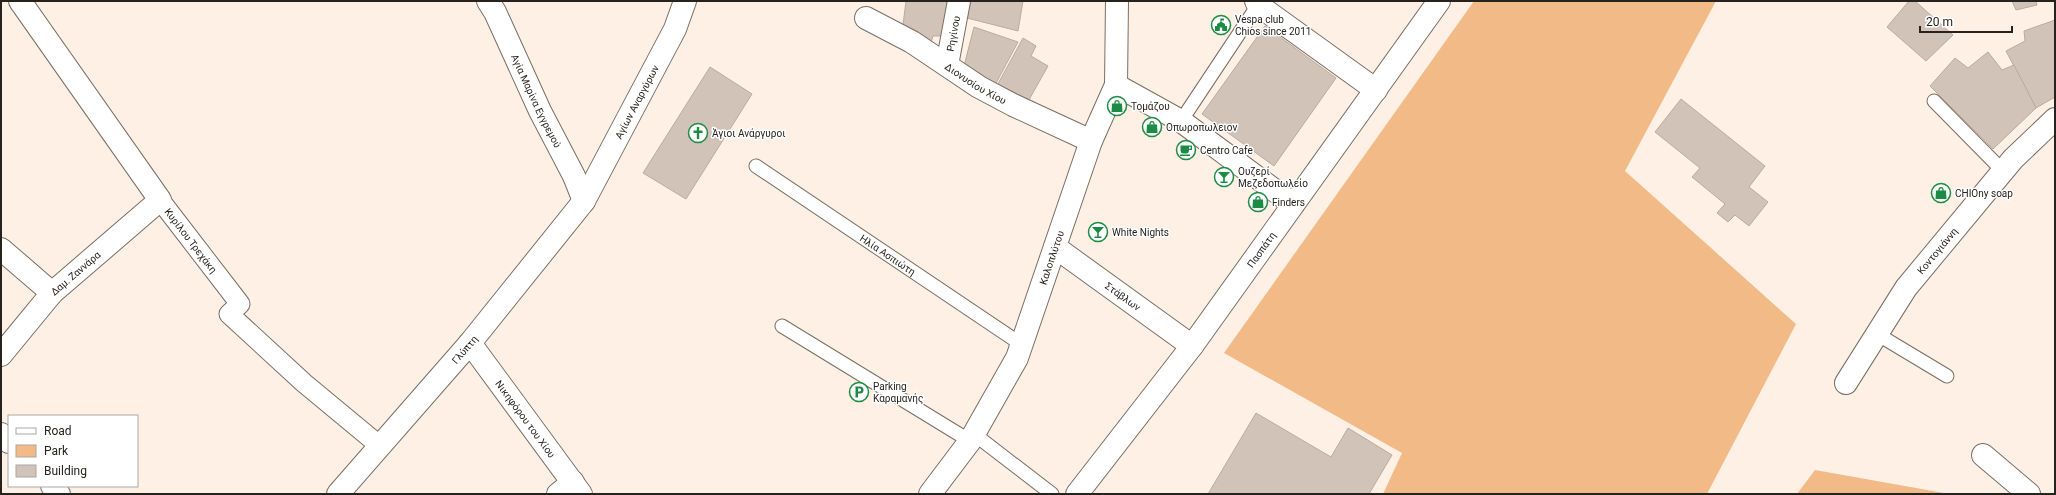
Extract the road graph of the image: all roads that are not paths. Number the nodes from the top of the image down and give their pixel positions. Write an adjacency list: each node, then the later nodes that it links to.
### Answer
1 (20, 1): 18 (street, Κυρίλου Τρεχάκη)
2 (488, 1): 19 (street, Αγία Μαρίνα Εγγρεμού)
3 (685, 1): 19 (street, Αγίων Αναργύρων)
4 (959, 1): 9 (street, Ρηγίνου)
5 (1118, 1): 10 (street, Καλοπλύτου)
6 (1439, 1): 11 (street, Πασπάτη)
7 (1257, 3): 11 (street); 14 (lane)
8 (866, 18): 9 (street, Διονυσίου Χίου)
9 (947, 66): 15 (street, Διονυσίου Χίου)
10 (1116, 85): 14 (street); 15 (street, Καλοπλύτου)
11 (1376, 90): 20 (street, Πασπάτη)
12 (1934, 101): 17 (lane)
13 (2055, 119): 17 (street, Κοντογιάννη)
14 (1181, 121): 20 (street)
15 (1091, 141): 21 (street, Καλοπλύτου)
16 (756, 166): 27 (lane, Ηλία Ασπιώτη)
17 (2003, 171): 25 (street, Κοντογιάννη)
18 (160, 200): 23 (street, Δαμ. Ζαννάρα); 33 (street, Κυρίλου Τρεχάκη)
19 (584, 200): 26 (street, Γλύπτη)
20 (1293, 204): 28 (street, Πασπάτη)
21 (1055, 247): 27 (street, Καλοπλύτου); 28 (street, Στάβλων)
22 (1, 249): 23 (street)
23 (52, 293): 29 (street, Δαμ. Ζαννάρα)
24 (782, 326): 32 (lane)
25 (1877, 334): 30 (lane); 31 (street, Κοντογιάννη)
26 (470, 343): 33 (street, Γλύπτη); 35 (street, Νικηφόρου του Χίου)
27 (1021, 344): 32 (street, Καλοπλύτου)
28 (1192, 346): 39 (street, Πασπάτη)
29 (1, 355)
30 (1947, 376)
31 (1846, 383)
32 (972, 438): 37 (street, Καλοπλύτου); 38 (lane)
33 (380, 446): 36 (street, Γλύπτη)
34 (1983, 455): 40 (street)
35 (571, 490)
36 (338, 494)
37 (930, 494)
38 (1052, 494)
39 (1077, 494)
40 (2029, 494)

